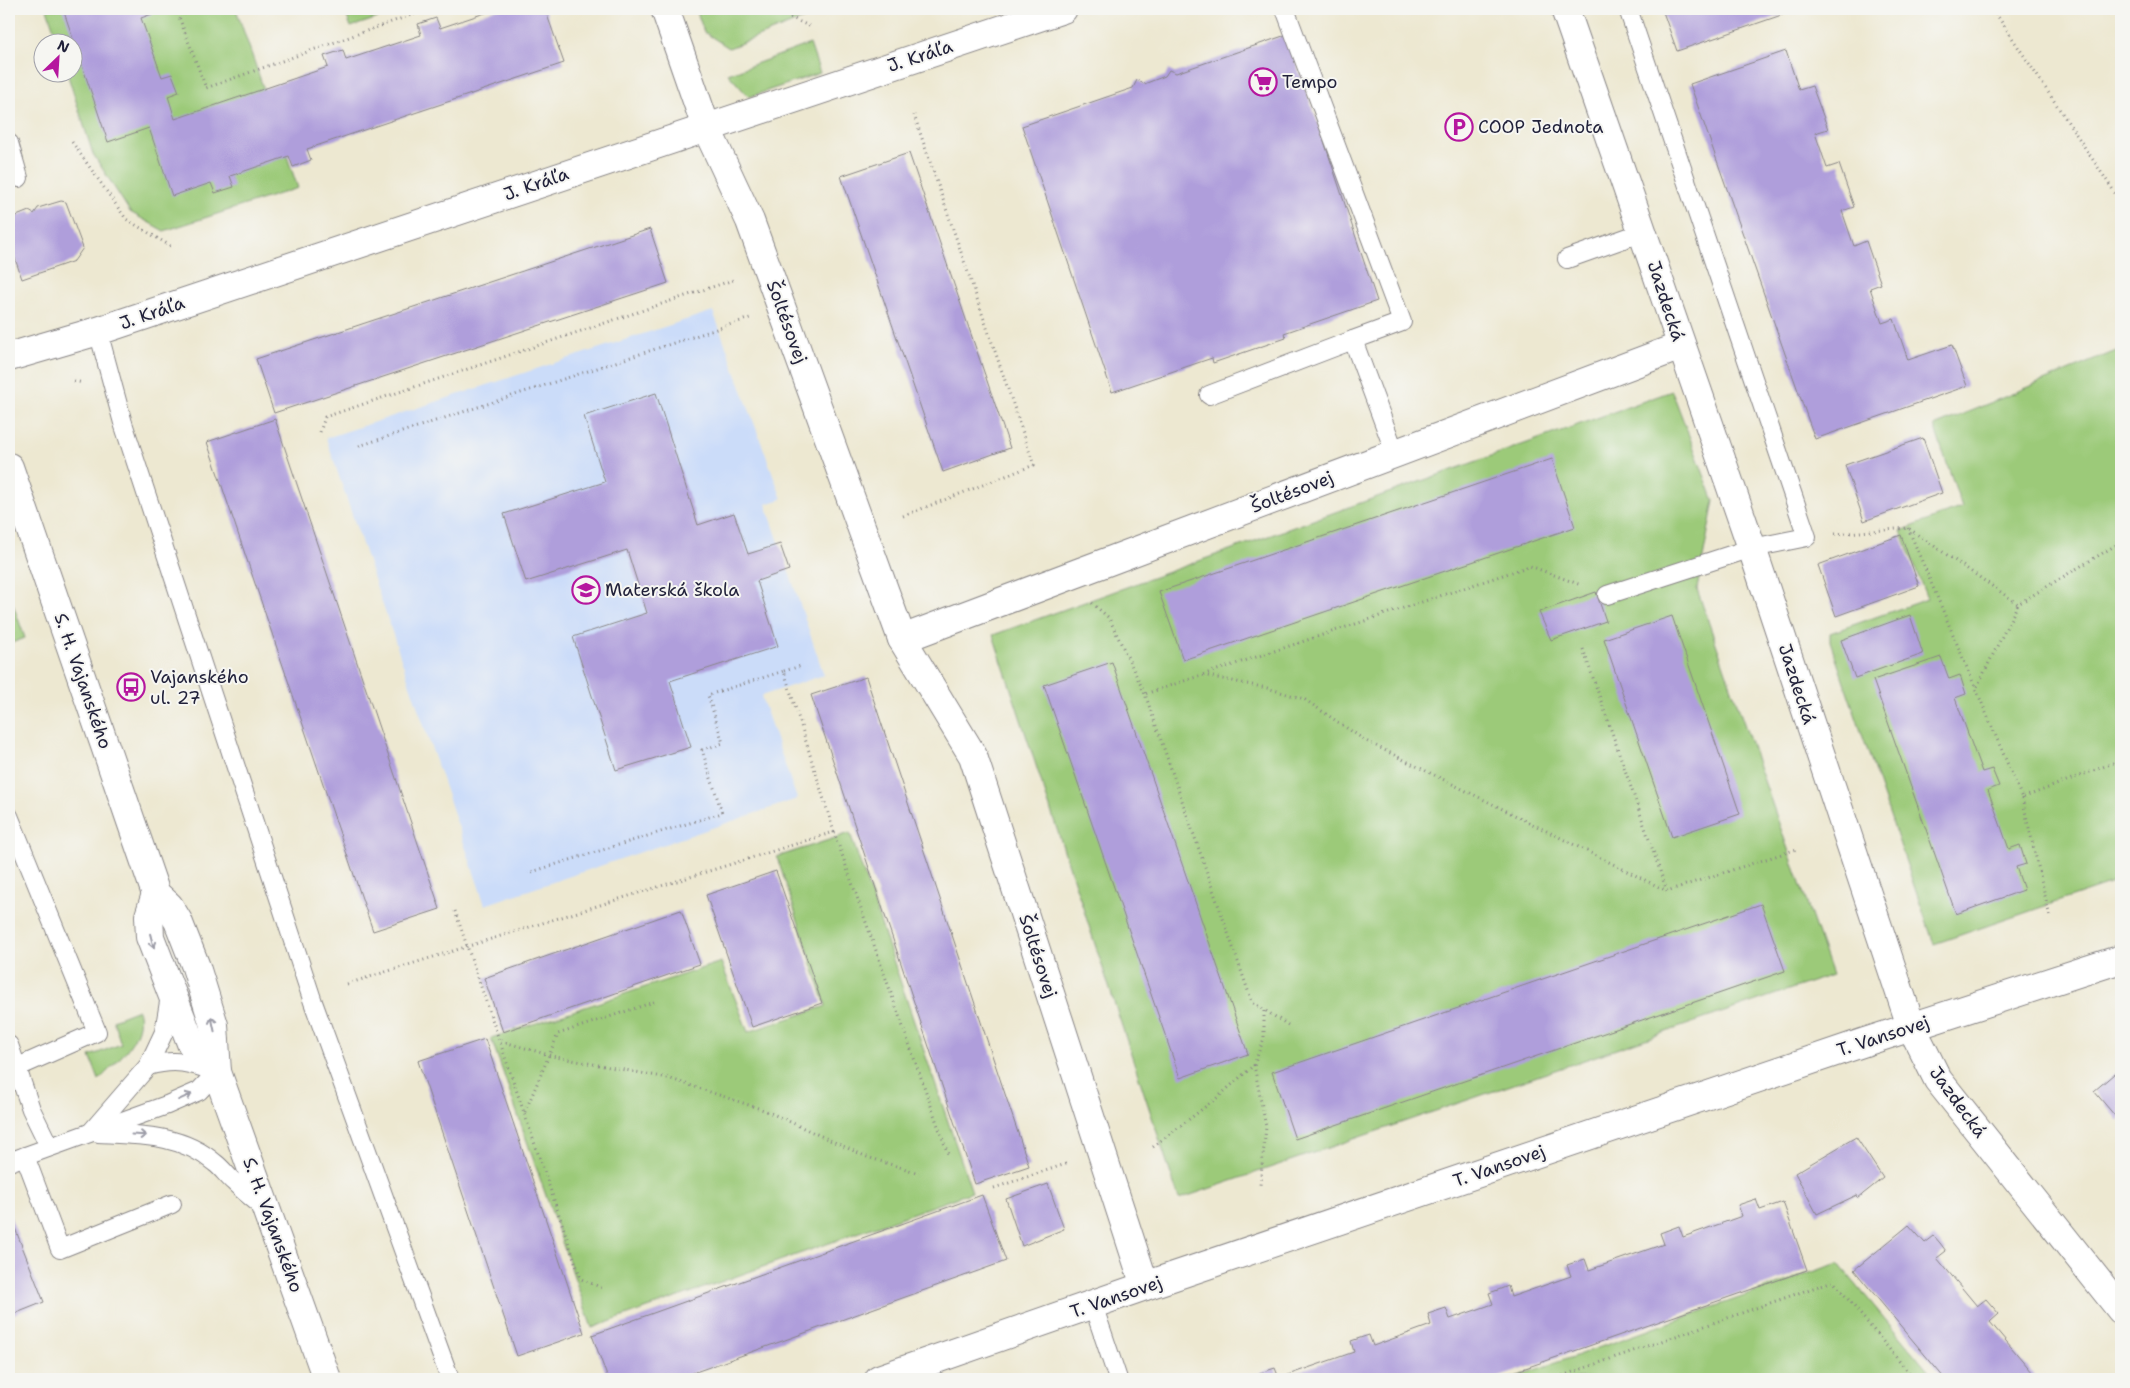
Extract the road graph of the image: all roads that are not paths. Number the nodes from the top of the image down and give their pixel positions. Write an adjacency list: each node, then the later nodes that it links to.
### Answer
1 (665, 9): 6 (street, Šoltésovej)
2 (1063, 9): 6 (street, J. Kráľa)
3 (1285, 9): 12 (lane)
4 (1565, 9): 9 (street, Jazdecká)
5 (1628, 9): 18 (lane)
6 (706, 127): 11 (street, J. Kráľa); 20 (street, Šoltésovej)
7 (9, 143): 8 (lane)
8 (20, 178)
9 (1643, 232): 10 (lane); 13 (street, Jazdecká)
10 (1567, 260)
11 (98, 331): 14 (street, J. Kráľa); 39 (lane)
12 (1353, 340): 15 (lane); 16 (lane)
13 (1681, 346): 16 (street, Šoltésovej); 18 (street, Jazdecká)
14 (9, 357)
15 (1209, 395)
16 (1395, 453): 20 (street, Šoltésovej)
17 (9, 467): 22 (street, S. H. Vajanského)
18 (1752, 548): 19 (lane); 25 (street, Jazdecká)
19 (1607, 595)
20 (902, 639): 35 (street, Šoltésovej)
21 (9, 816): 28 (lane)
22 (156, 894): 24 (street, S. H. Vajanského, one-way to 24); 29 (street, S. H. Vajanského, one-way to 22)
23 (2121, 959): 25 (street, T. Vansovej)
24 (170, 992): 27 (lane); 29 (street, S. H. Vajanského)
25 (1912, 1026): 35 (street, T. Vansovej); 37 (street, Jazdecká)
26 (9, 1045): 28 (lane)
27 (148, 1066): 29 (lane); 30 (lane)
28 (18, 1067): 31 (lane)
29 (217, 1072): 30 (lane, one-way to 29); 34 (street, S. H. Vajanského)
30 (90, 1132): 31 (lane); 34 (lane, one-way to 34)
31 (49, 1146): 32 (lane)
32 (17, 1159): 33 (lane)
33 (172, 1204)
34 (268, 1212): 38 (street, S. H. Vajanského)
35 (1145, 1286): 36 (street, T. Vansovej)
36 (1093, 1305): 40 (street, T. Vansovej); 41 (lane)
37 (2121, 1310)
38 (326, 1379)
39 (450, 1379)
40 (879, 1379)
41 (1118, 1379)

